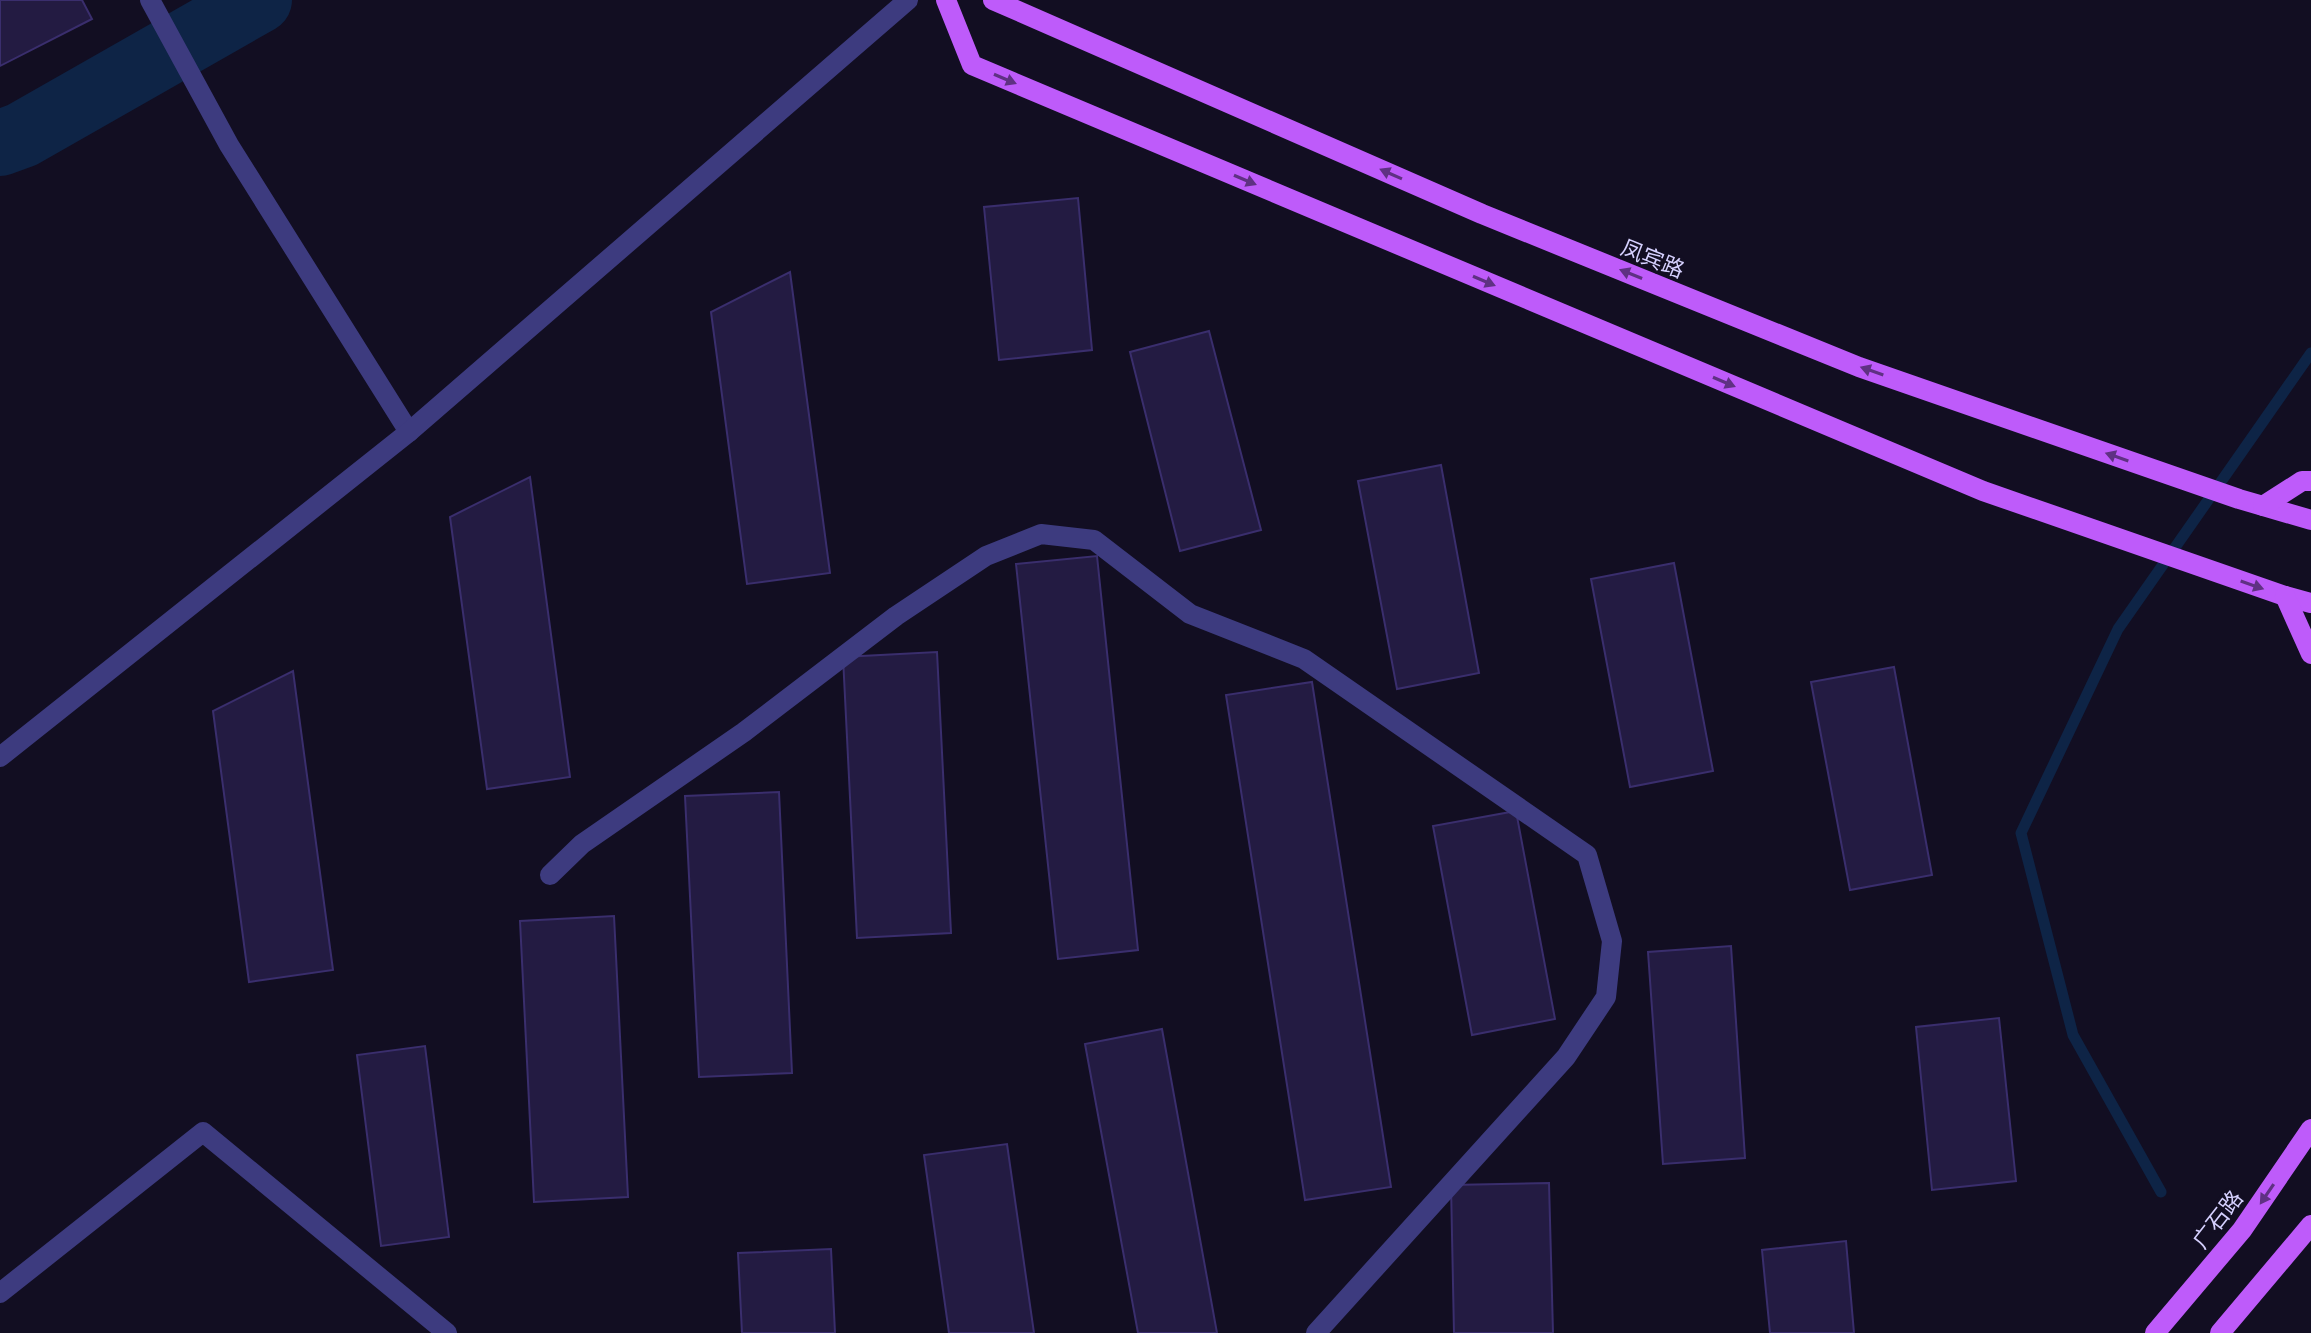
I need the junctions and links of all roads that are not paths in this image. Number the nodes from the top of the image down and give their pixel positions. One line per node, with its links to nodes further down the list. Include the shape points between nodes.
1 (150, 0): 5 (street, via 229,145)
2 (908, 0): 5 (street)
3 (946, 0): 9 (main road, one-way to 9, via 972,65 1983,491)
4 (993, 0): 7 (main road, 凤宾路, one-way to 4, via 1859,367 1482,214)
5 (409, 432): 12 (street)
6 (2311, 481): 7 (main road, via 2302,481)
7 (2263, 506): 8 (main road, 凤宾路)
8 (2311, 520)
9 (2285, 596): 10 (main road); 11 (main road)
10 (2311, 603)
11 (2311, 654)
12 (0, 757)
13 (550, 875): 18 (street, via 582,844 744,732 896,616 986,556 1041,534 1094,540 1190,614 1304,659 1587,855 1612,941 1606,997 1566,1057)
14 (2311, 1129): 19 (main road, 广石路, one-way to 19, via 2242,1230)
15 (2311, 1225): 20 (main road)
16 (0, 1293): 17 (street, via 203,1132)
17 (447, 1333)
18 (1316, 1333)
19 (2155, 1333)
20 (2220, 1333)

